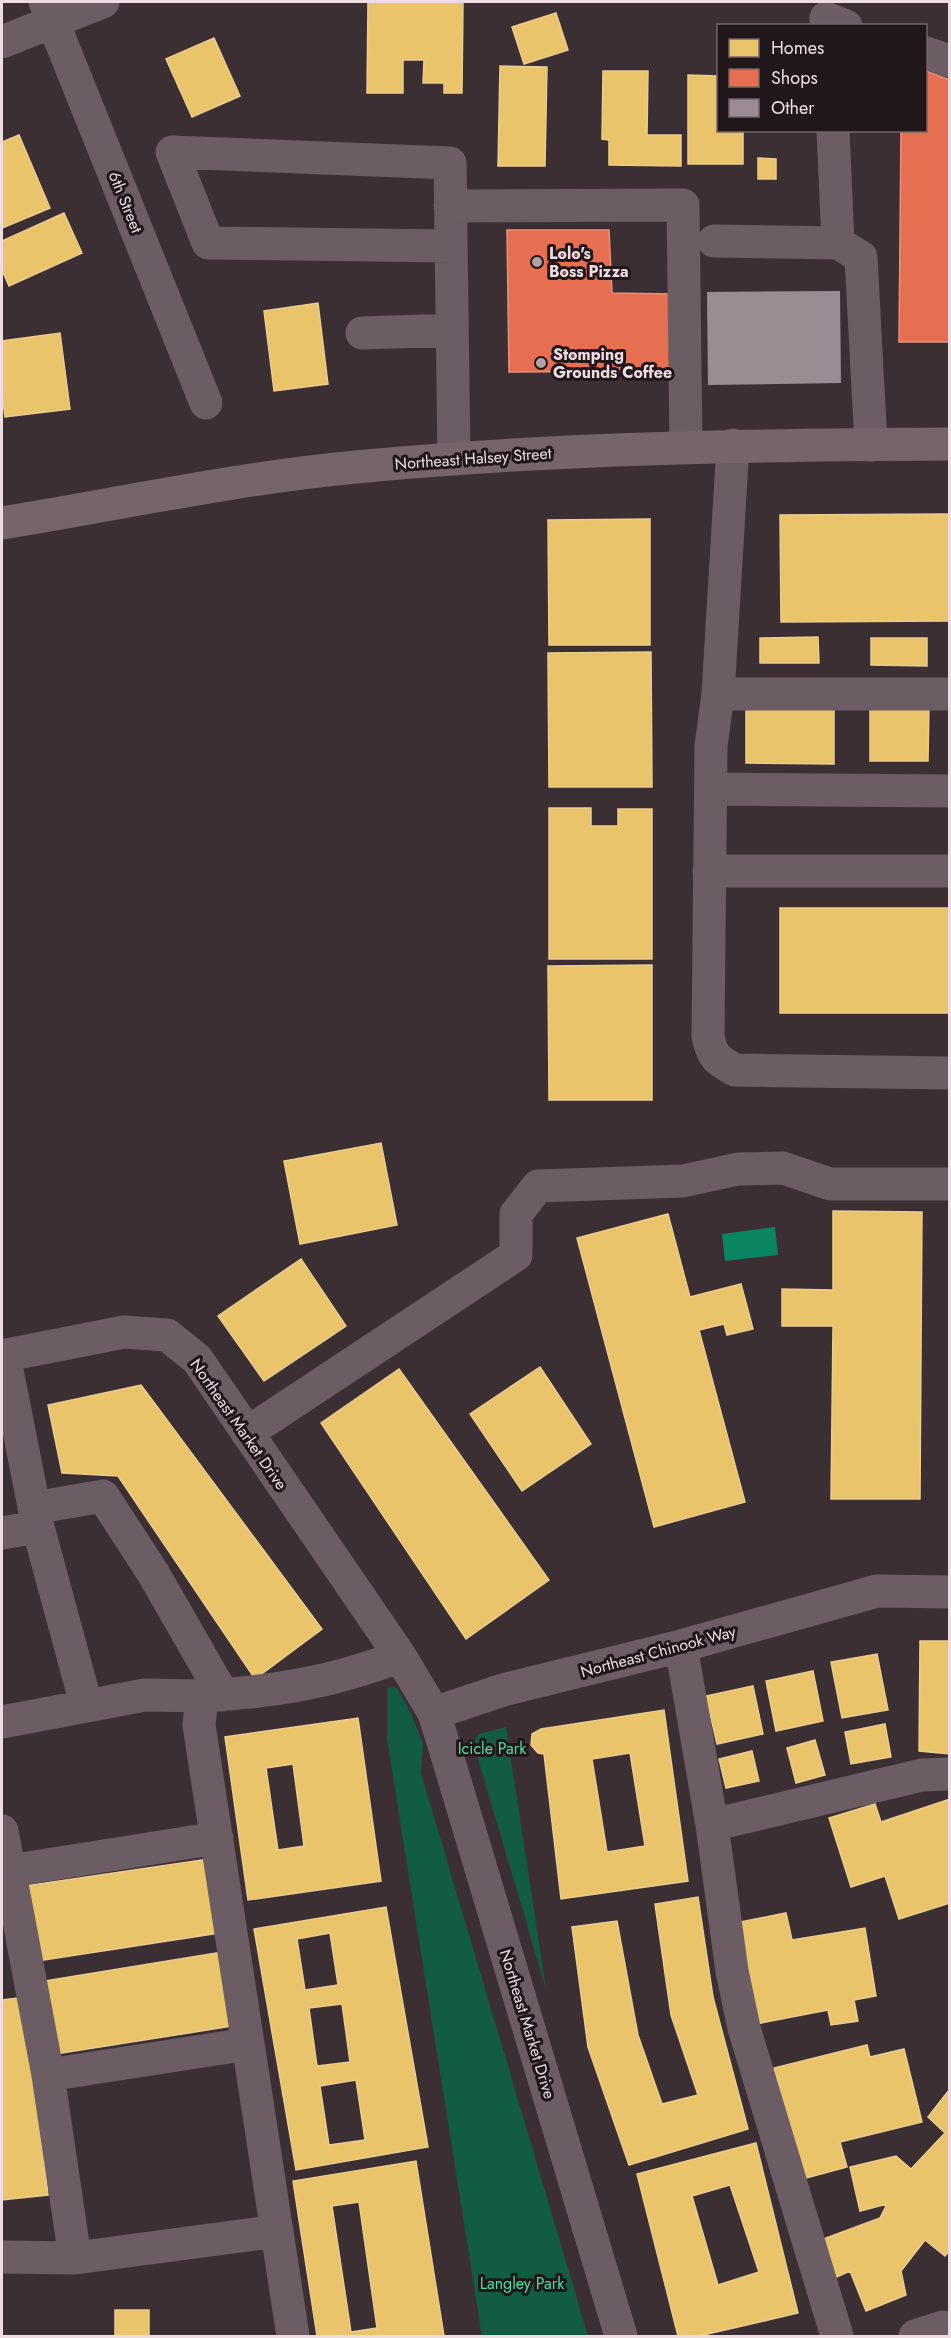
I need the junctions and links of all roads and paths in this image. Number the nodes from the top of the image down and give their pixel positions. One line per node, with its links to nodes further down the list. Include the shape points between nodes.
1 (103, 2): 2 (street)
2 (49, 11): 5 (street); 15 (street, 6th Street)
3 (826, 24): 4 (street, via 826,18)
4 (841, 24)
5 (2, 42)
6 (927, 53): 7 (street)
7 (950, 61)
8 (833, 132): 11 (street)
9 (450, 206): 12 (street); 12 (street, via 450,163 172,152 208,243); 19 (street, via 683,205)
10 (714, 241): 11 (street)
11 (838, 243): 18 (street, via 861,258)
12 (451, 246): 13 (street)
13 (452, 330): 14 (street); 20 (street)
14 (362, 333)
15 (206, 403)
16 (950, 444): 18 (main road, Northeast Halsey Street)
17 (733, 445): 18 (main road, Northeast Halsey Street); 19 (main road, Northeast Halsey Street); 22 (street)
18 (871, 445)
19 (686, 446): 20 (main road, Northeast Halsey Street)
20 (454, 459): 21 (main road, Northeast Halsey Street, via 332,470)
21 (2, 523)
22 (718, 694): 23 (street); 24 (street, via 711,746)
23 (950, 694)
24 (711, 789): 25 (street); 26 (street)
25 (950, 791)
26 (709, 871): 27 (street); 28 (street, via 708,1036 711,1052 719,1061 735,1070)
27 (950, 871)
28 (950, 1073)
29 (950, 1184): 31 (street, via 830,1184 783,1168 738,1169 683,1181 538,1186 516,1214 516,1255)
30 (3, 1355): 31 (street, Northeast Market Drive, via 124,1332 167,1335 196,1359); 32 (street)
31 (247, 1432): 36 (street, Northeast Market Drive)
32 (36, 1517): 33 (street); 37 (street, via 103,1496 153,1573); 38 (street)
33 (2, 1533)
34 (950, 1592): 35 (street, Northeast Chinook Way, via 877,1591)
35 (681, 1646): 39 (street, Northeast Chinook Way, via 503,1690); 42 (street)
36 (400, 1656): 37 (street, via 358,1673 309,1684); 39 (street)
37 (213, 1695): 38 (street, via 145,1695); 44 (street, via 199,1725)
38 (86, 1704): 40 (street)
39 (434, 1713): 52 (street, Northeast Market Drive)
40 (2, 1722)
41 (950, 1774): 42 (street, via 922,1775)
42 (712, 1825): 53 (street, via 744,2028)
43 (2, 1831): 45 (street)
44 (217, 1838): 45 (street); 46 (street)
45 (9, 1871): 47 (street)
46 (249, 2044): 47 (street); 48 (street)
47 (48, 2075): 50 (street)
48 (277, 2231): 50 (street); 51 (street)
49 (2, 2257): 50 (street)
50 (75, 2258)
51 (293, 2337)
52 (621, 2337)
53 (837, 2337)

